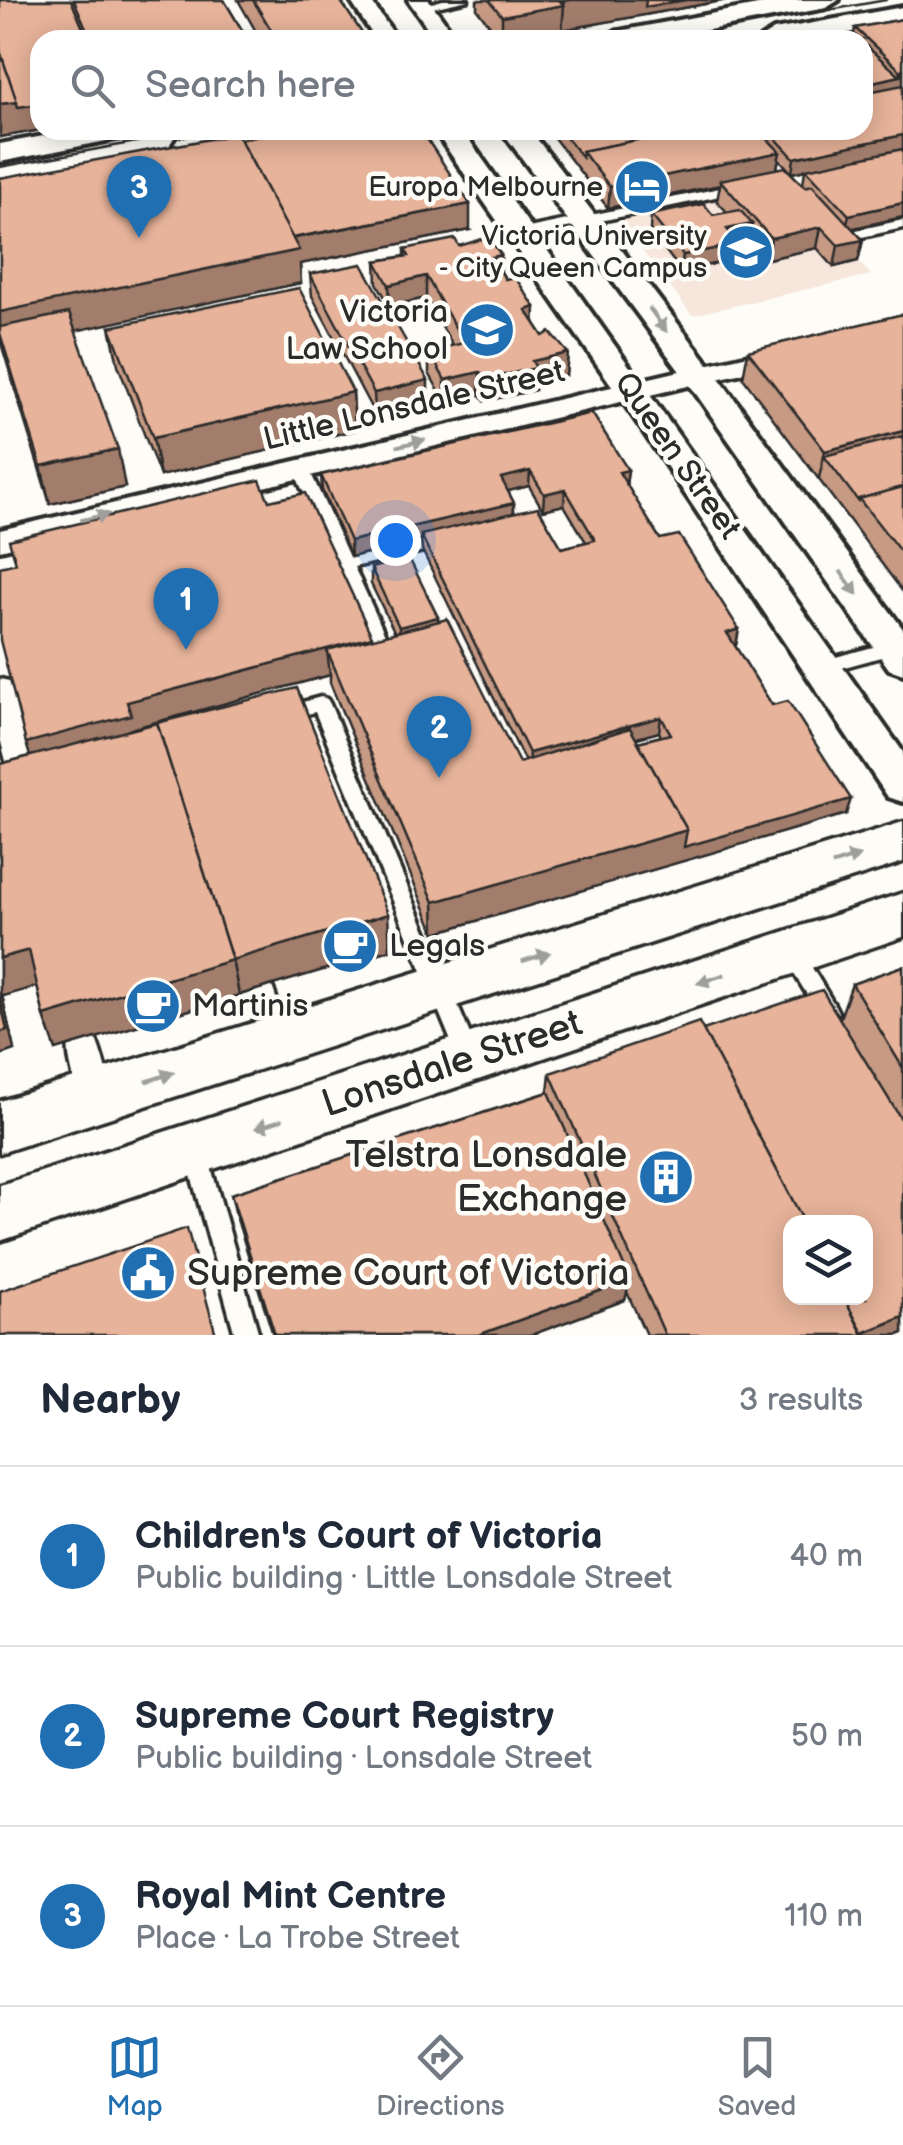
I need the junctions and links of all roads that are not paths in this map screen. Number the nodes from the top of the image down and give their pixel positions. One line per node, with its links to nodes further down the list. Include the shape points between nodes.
1 (360, 0): 6 (street)
2 (462, 0): 4 (lane)
3 (809, 2): 8 (street)
4 (420, 3): 7 (street)
5 (903, 15): 9 (street)
6 (380, 30)
7 (440, 30)
8 (665, 30)
9 (817, 30)
10 (213, 140): 14 (street)
11 (455, 140): 21 (street, Queen Street)
12 (523, 140): 19 (street, Queen Street)
13 (126, 143): 15 (street); 16 (street)
14 (169, 148)
15 (0, 153)
16 (0, 180)
17 (752, 186): 19 (lane)
18 (822, 213): 20 (lane, via 844,237)
19 (585, 219): 21 (lane); 23 (street, Queen Street, one-way to 23)
20 (903, 224)
21 (519, 234): 24 (street, Queen Street)
22 (812, 348): 23 (street, Little Lonsdale Street)
23 (700, 374): 24 (street, Little Lonsdale Street); 30 (street, Queen Street, one-way to 30)
24 (632, 390): 25 (street, Little Lonsdale Street, one-way to 24); 31 (street, Queen Street)
25 (301, 469): 26 (street, Little Lonsdale Street, one-way to 25); 28 (lane)
26 (0, 540)
27 (428, 544): 28 (lane)
28 (344, 564): 29 (lane)
29 (383, 650)
30 (900, 650): 31 (lane)
31 (823, 668): 34 (street, Queen Street)
32 (0, 688): 35 (street)
33 (266, 719): 39 (lane, via 322,704)
34 (903, 785)
35 (32, 786)
36 (903, 842): 39 (main road, one-way to 36)
37 (903, 916): 38 (main road, Lonsdale Street)
38 (792, 952): 42 (lane); 44 (main road, Lonsdale Street, one-way to 44)
39 (440, 988): 41 (main road); 44 (lane)
40 (264, 989): 41 (lane)
41 (280, 1039): 45 (main road, one-way to 41)
42 (844, 1039)
43 (82, 1042): 45 (street)
44 (470, 1058): 47 (main road, Lonsdale Street, one-way to 47)
45 (95, 1097): 46 (main road)
46 (0, 1127)
47 (195, 1148): 48 (main road, Lonsdale Street); 49 (lane)
48 (0, 1212)
49 (247, 1335)

